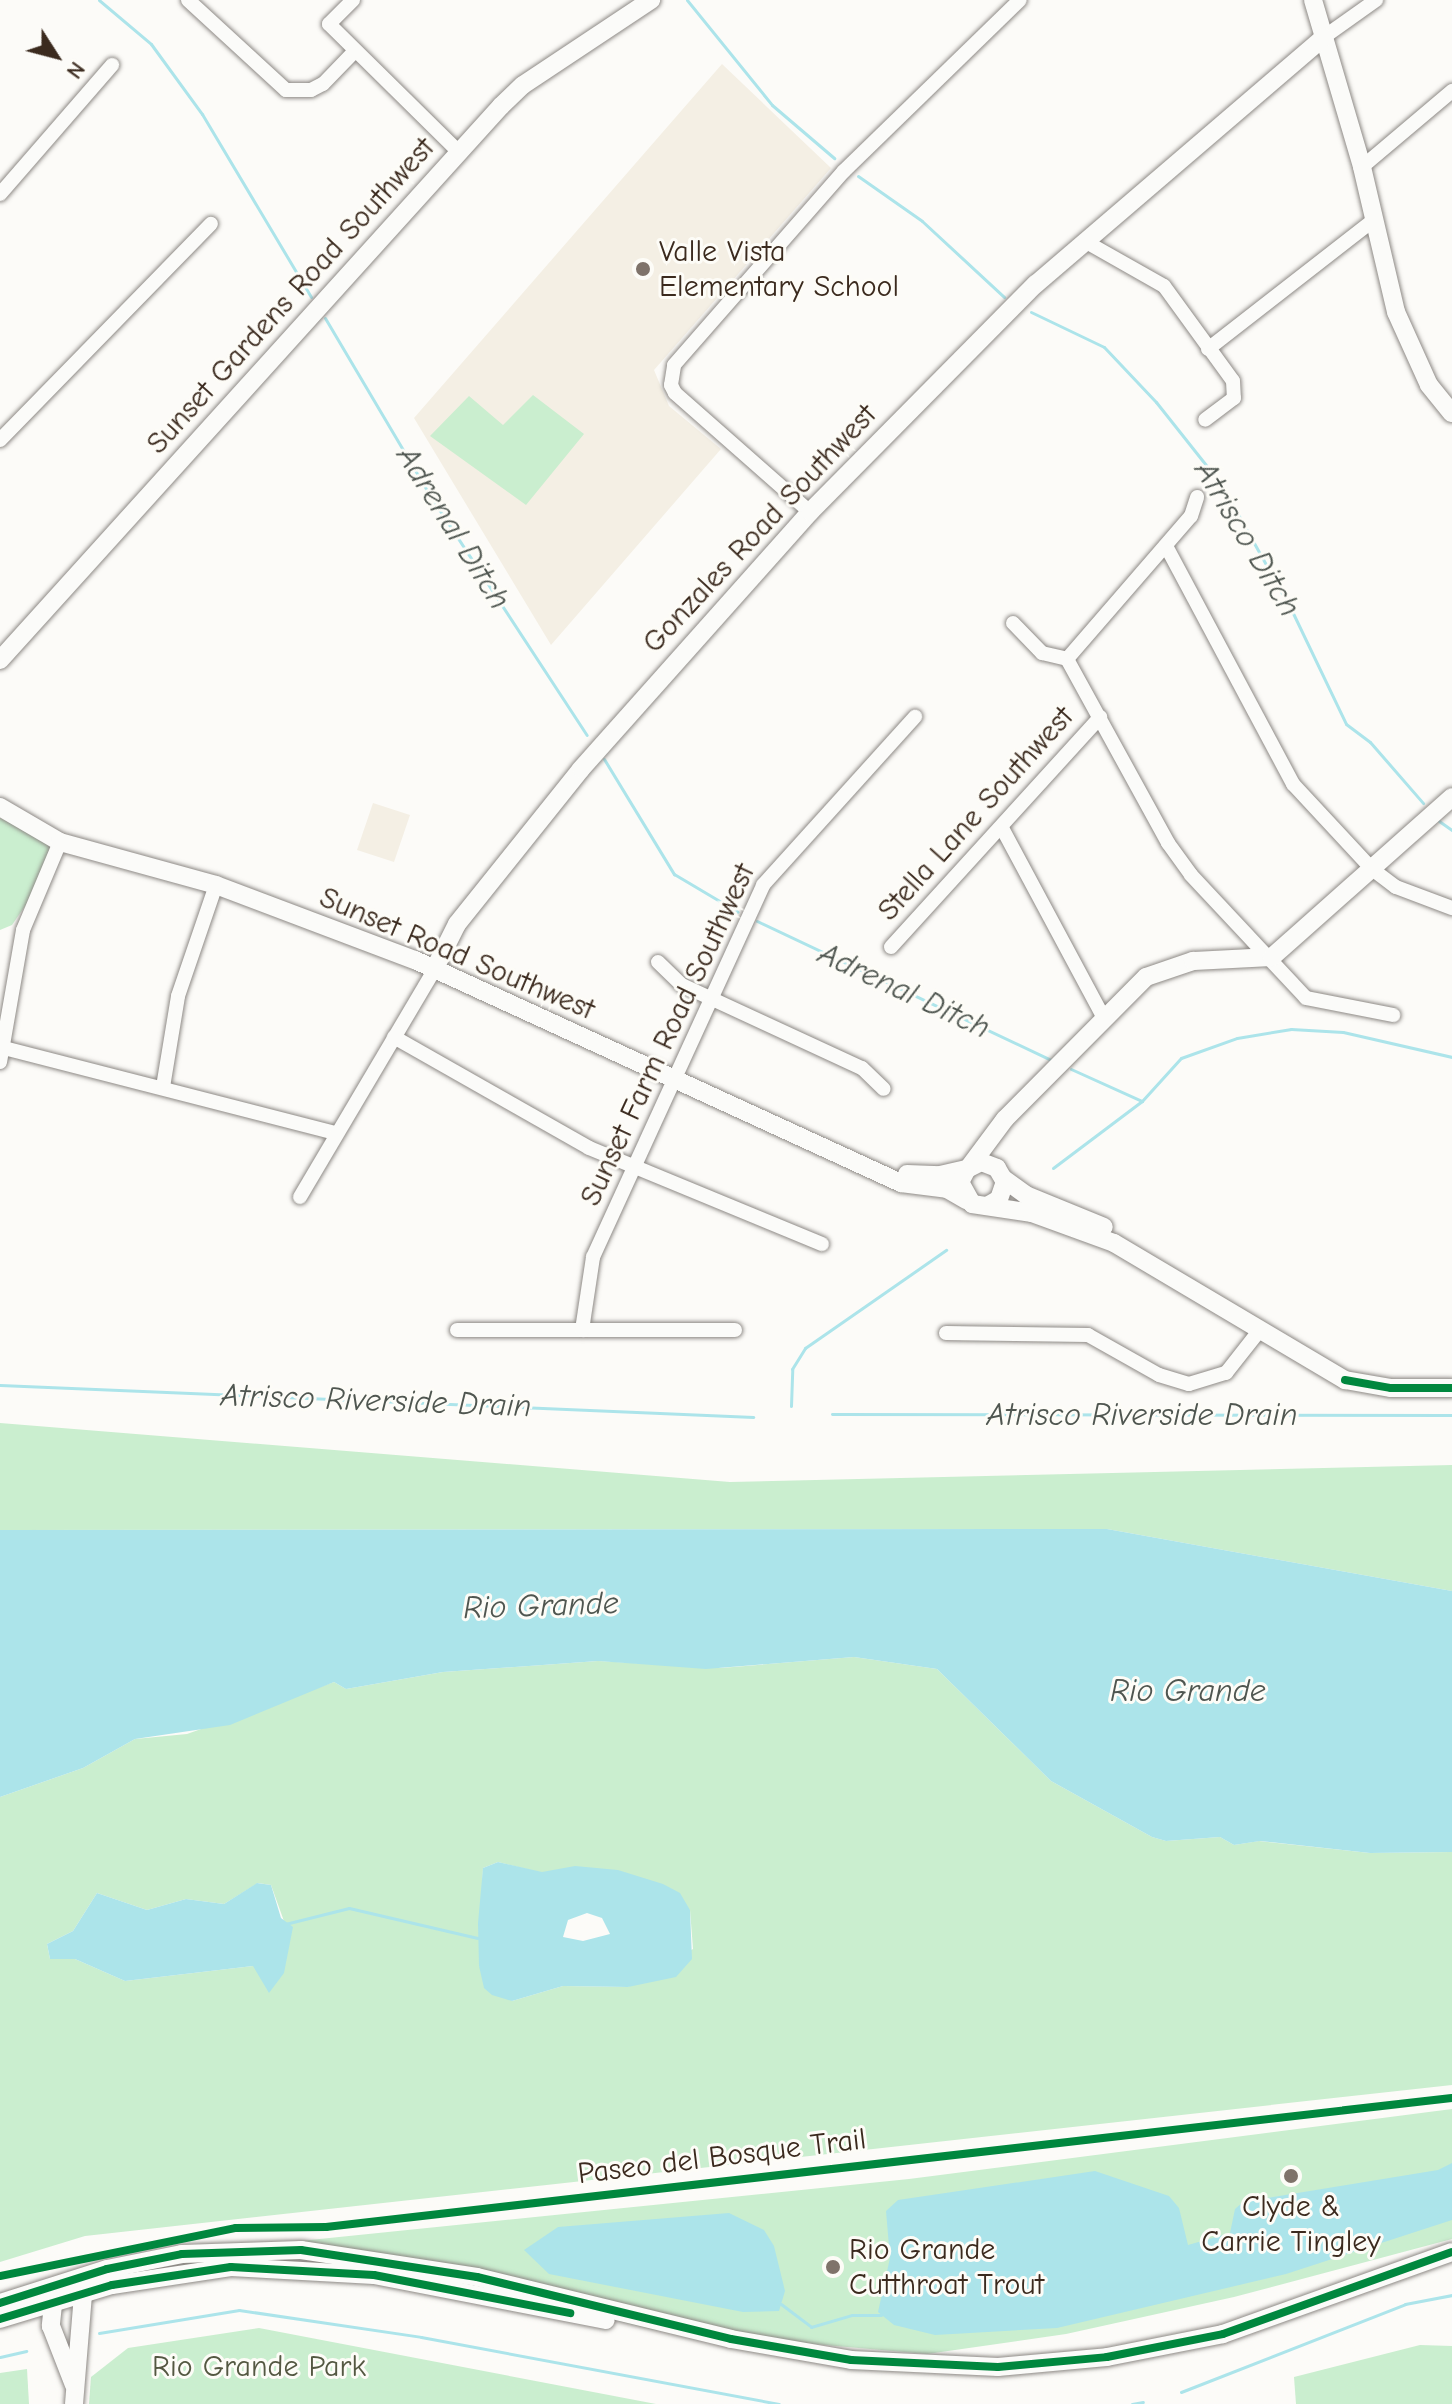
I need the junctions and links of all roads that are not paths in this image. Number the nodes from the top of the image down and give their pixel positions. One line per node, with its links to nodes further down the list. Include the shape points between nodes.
1 (188, 0): 8 (street, via 286,90 311,90 323,84)
2 (353, 0): 8 (street, via 329,24)
3 (650, 0): 11 (street, Sunset Gardens Road Southwest, via 523,85)
4 (1020, 0): 22 (street, via 844,171 674,365 670,375 680,399)
5 (1313, 0): 7 (street)
6 (1376, 0): 7 (street, Gonzales Road Southwest)
7 (1324, 37): 12 (street); 16 (street, Gonzales Road Southwest)
8 (355, 51): 11 (street)
9 (112, 65): 13 (street)
10 (1452, 91): 12 (street)
11 (459, 152): 26 (street, Sunset Gardens Road Southwest)
12 (1362, 167): 14 (street)
13 (0, 194)
14 (1375, 219): 17 (street); 18 (street, via 1408,347)
15 (211, 224): 20 (street)
16 (1088, 243): 17 (street, via 1164,286 1186,310); 22 (street, Gonzales Road Southwest, via 994,323)
17 (1208, 349): 19 (street, via 1233,381 1234,398)
18 (1452, 413)
19 (1205, 420)
20 (0, 440)
21 (1197, 497): 23 (street, via 1191,516)
22 (810, 512): 39 (street, Gonzales Road Southwest, via 581,769 457,924)
23 (1166, 546): 25 (street); 33 (street, via 1293,784)
24 (1013, 623): 25 (street, via 1042,653)
25 (1067, 659): 28 (street)
26 (0, 660)
27 (915, 717): 40 (street, Sunset Farm Road Southwest, via 774,868)
28 (1100, 717): 31 (street, Stella Lane Southwest); 37 (street, via 1191,875)
29 (1451, 797): 33 (street)
30 (0, 807): 32 (street, Sunset Road Southwest)
31 (1002, 828): 36 (street, Stella Lane Southwest); 42 (street)
32 (60, 842): 34 (street, Sunset Road Southwest); 44 (street, via 23,930)
33 (1372, 869): 35 (street, via 1396,887); 37 (street)
34 (216, 885): 39 (street, Sunset Road Southwest); 46 (street, via 178,996)
35 (1452, 908)
36 (891, 947)
37 (1272, 957): 41 (street, via 1306,998); 42 (street, via 1193,961 1159,969)
38 (658, 962): 40 (street, via 675,981)
39 (434, 970): 43 (street, Gonzales Road Southwest); 45 (street, Sunset Road Southwest)
40 (710, 999): 45 (street, Sunset Farm Road Southwest); 48 (street, via 862,1068)
41 (1393, 1015)
42 (1103, 1016): 47 (street)
43 (394, 1037): 49 (street, Gonzales Road Southwest); 50 (street, via 589,1148)
44 (2, 1055): 46 (street)
45 (674, 1079): 50 (street, Sunset Farm Road Southwest); 52 (street, Sunset Road Southwest)
46 (163, 1087): 49 (street)
47 (1038, 1087): 51 (street); 53 (street, via 1002,1138)
48 (884, 1089)
49 (336, 1133): 54 (street, Gonzales Road Southwest)
50 (634, 1167): 57 (street); 60 (street, Sunset Farm Road Southwest, via 593,1257)
51 (969, 1167): 52 (street, Sunset Road Southwest, via 940,1175); 53 (street, via 984,1162); 55 (street, via 960,1182)
52 (884, 1173): 55 (street, Sunset Road Southwest, via 901,1183 947,1189)
53 (1003, 1176): 56 (street, via 1002,1196); 58 (street, via 1016,1190 1124,1238)
54 (300, 1197)
55 (966, 1200): 56 (street)
56 (987, 1206): 58 (street, via 1032,1213 1096,1235)
57 (822, 1244)
58 (1186, 1282): 62 (street)
59 (457, 1330): 60 (street)
60 (582, 1330): 61 (street)
61 (735, 1330)
62 (1259, 1331): 63 (street, via 1226,1373 1189,1384 1169,1380 1088,1335); 64 (street, via 1345,1380 1391,1388)
63 (946, 1333)
64 (1452, 1388)
65 (1452, 2252): 67 (street)
66 (1452, 2261): 67 (street)
67 (1426, 2264): 73 (street, via 1223,2334 1047,2365 894,2364)
68 (56, 2284): 70 (street); 71 (street); 73 (street, via 182,2254 301,2250 477,2277)
69 (83, 2295): 71 (street); 73 (street, via 183,2271 301,2267 374,2275 704,2339); 74 (street)
70 (0, 2303)
71 (52, 2305): 72 (street); 74 (street, via 51,2326)
72 (0, 2319)
73 (731, 2339)
74 (74, 2385): 75 (street)
75 (74, 2404)

